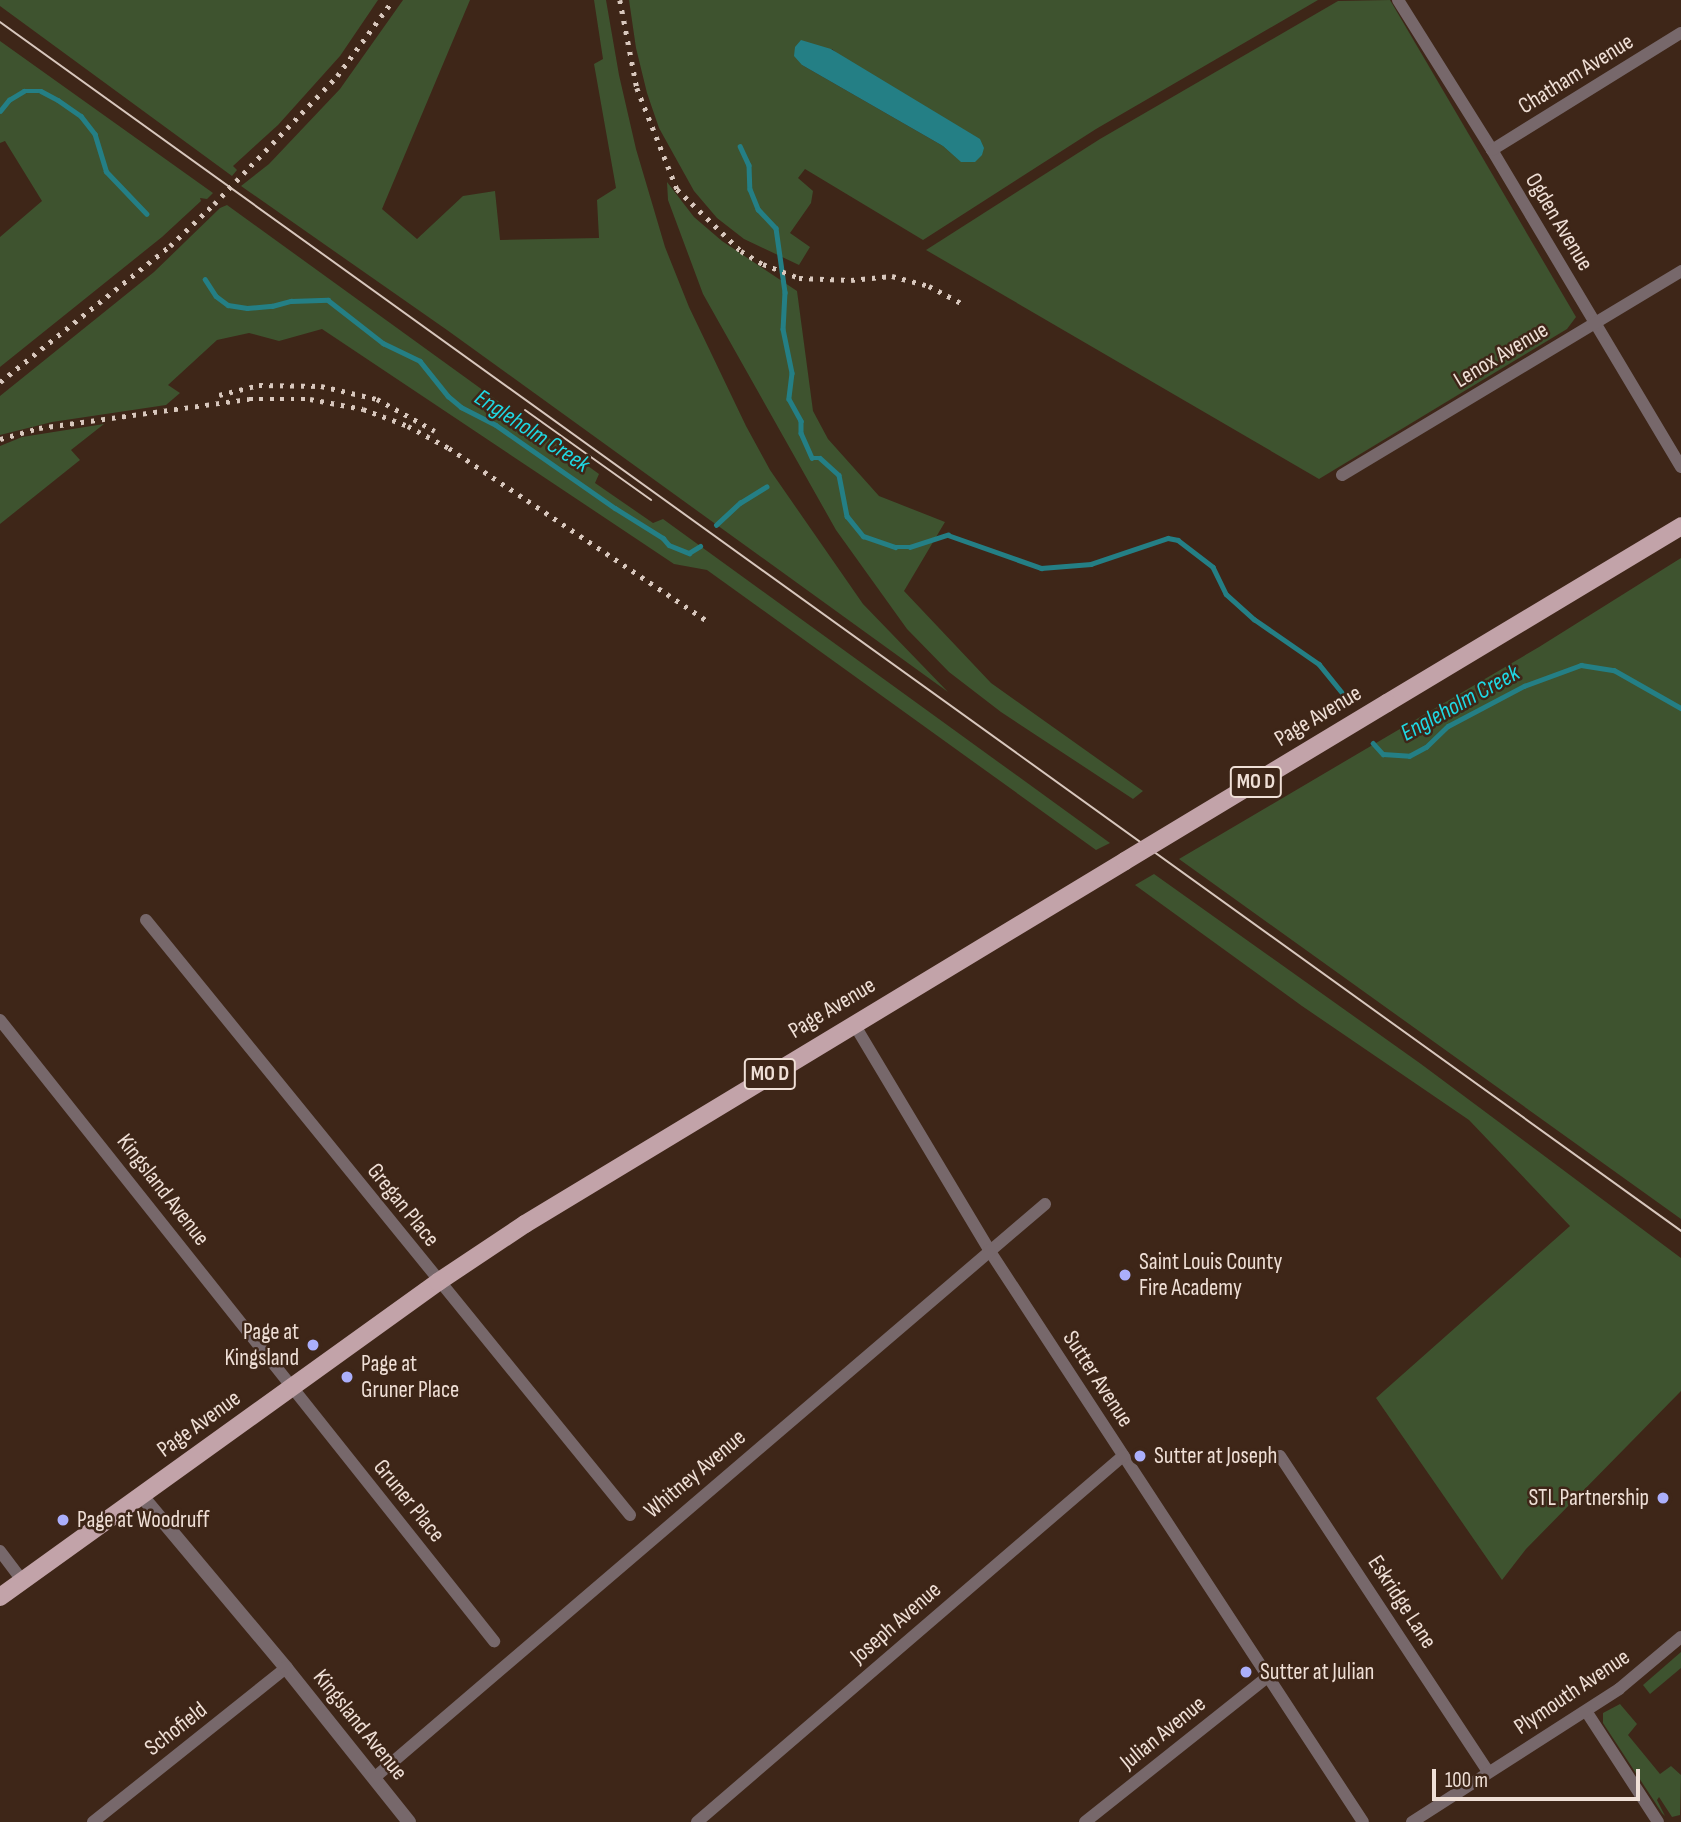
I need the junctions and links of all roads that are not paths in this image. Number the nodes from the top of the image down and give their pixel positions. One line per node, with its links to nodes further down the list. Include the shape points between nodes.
1 (1398, 0): 3 (street, Ogden Avenue)
2 (1681, 33): 3 (street, Chatham Avenue)
3 (1492, 150): 5 (street, Ogden Avenue)
4 (1681, 271): 5 (street, Lenox Avenue)
5 (1595, 323): 6 (street, Ogden Avenue); 7 (street, Lenox Avenue)
6 (1681, 467)
7 (1342, 475)
8 (1681, 526): 11 (main road, Page Avenue / MO D, bridge)
9 (146, 920): 14 (street, Gregan Place)
10 (0, 1020): 15 (street, Kingsland Avenue)
11 (854, 1024): 13 (street, Sutter Avenue); 14 (main road, Page Avenue / MO D, via 567,1197)
12 (1045, 1203): 13 (street, Whitney Avenue)
13 (989, 1250): 16 (street, Sutter Avenue); 29 (street, Whitney Avenue)
14 (438, 1282): 15 (main road, Page Avenue / MO D); 19 (street, Gregan Place)
15 (291, 1388): 18 (main road, Page Avenue / MO D); 24 (street, Gruner Place)
16 (1123, 1456): 26 (street, Sutter Avenue); 32 (street, Joseph Avenue)
17 (1280, 1456): 28 (street, Eskridge Lane)
18 (141, 1495): 21 (main road, Page Avenue / MO D); 25 (street, Kingsland Avenue)
19 (630, 1515)
20 (0, 1551): 21 (street)
21 (23, 1581): 22 (main road, Page Avenue / MO D)
22 (0, 1597)
23 (1681, 1637): 27 (street, Plymouth Avenue)
24 (494, 1641)
25 (286, 1668): 29 (street, Kingsland Avenue); 30 (street, Schofield)
26 (1267, 1677): 33 (street, Julian Avenue); 34 (street, Sutter Avenue)
27 (1586, 1711): 28 (street, Plymouth Avenue); 36 (street)
28 (1488, 1772): 35 (street, Plymouth Avenue)
29 (374, 1778): 31 (street, Kingsland Avenue)
30 (93, 1822)
31 (409, 1822)
32 (696, 1822)
33 (1085, 1822)
34 (1363, 1822)
35 (1412, 1822)
36 (1658, 1822)

